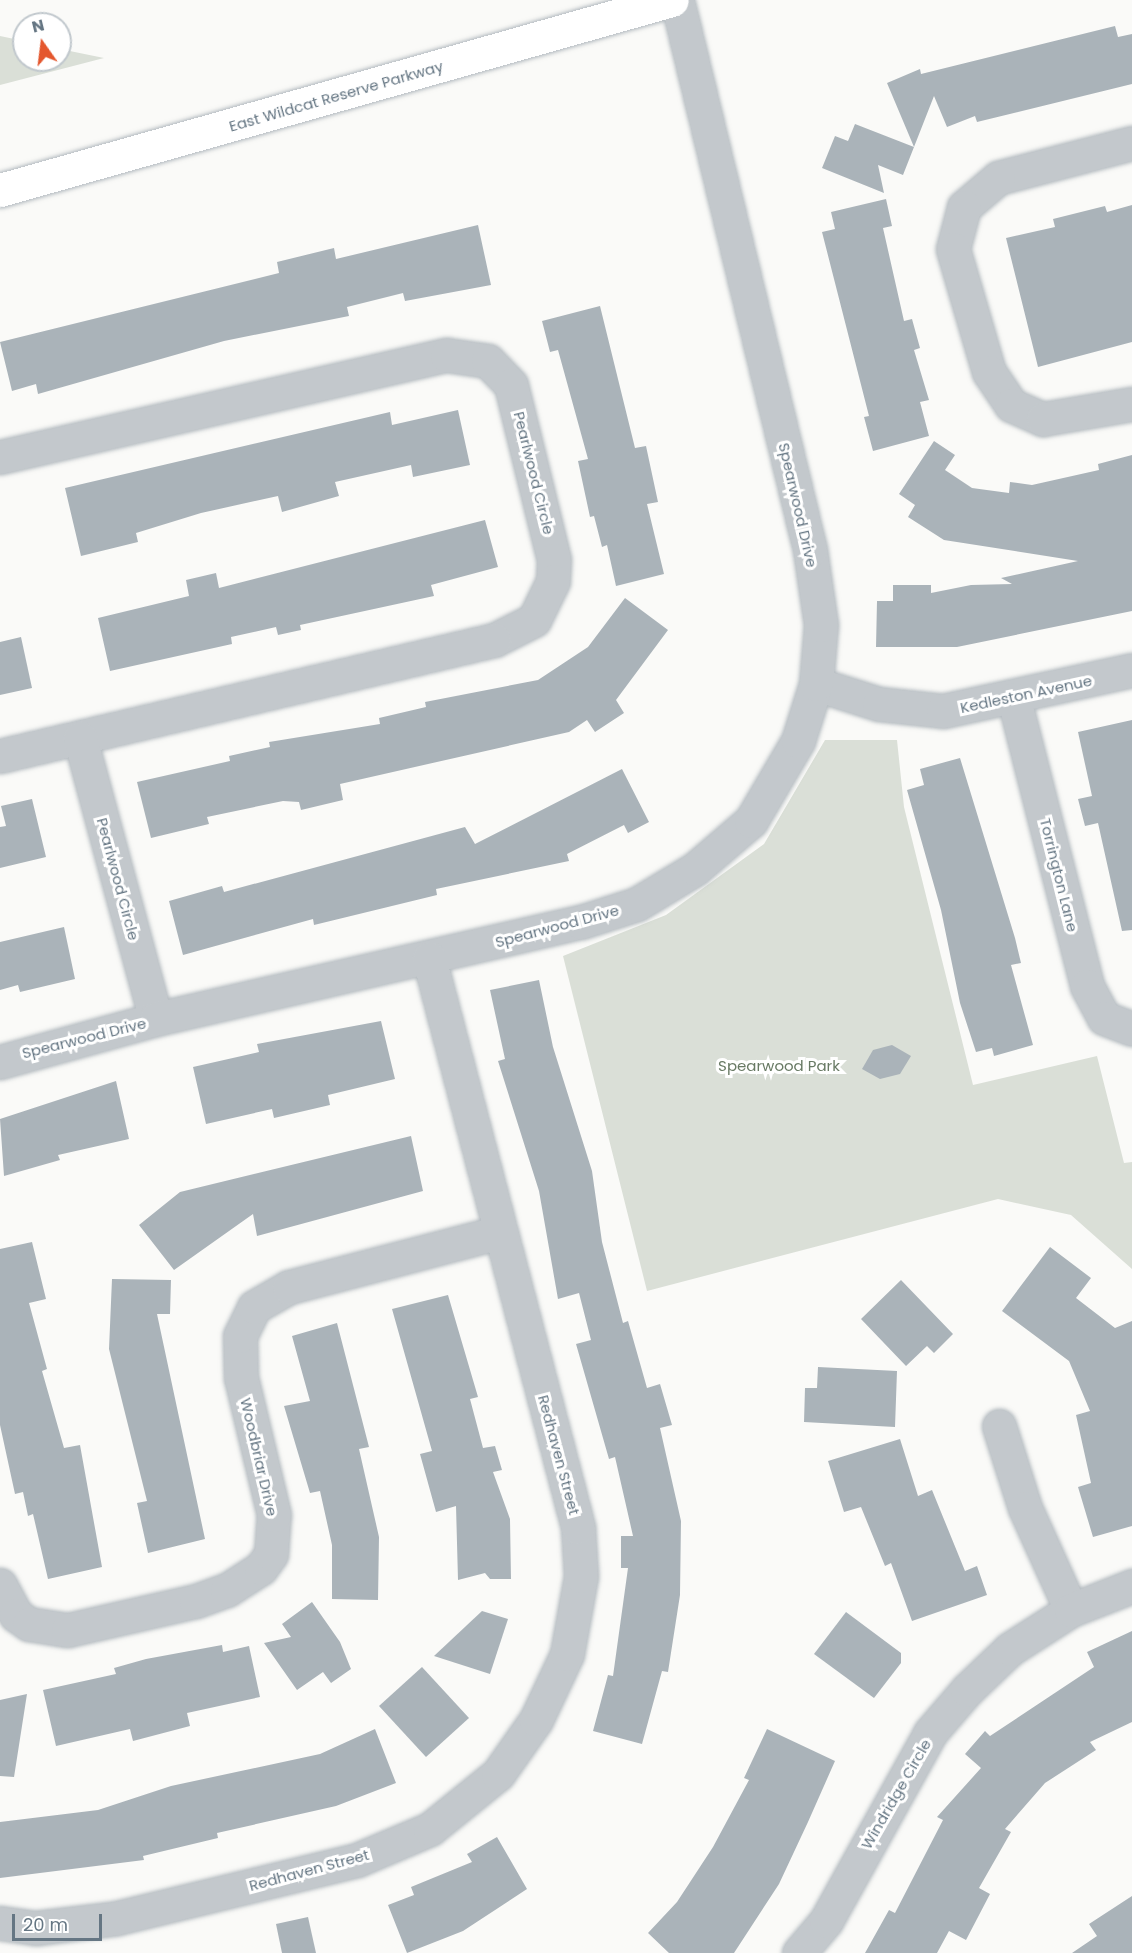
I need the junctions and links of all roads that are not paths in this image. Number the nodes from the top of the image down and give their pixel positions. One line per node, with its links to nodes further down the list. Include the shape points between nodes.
1 (672, 0): 4 (main road, East Wildcat Reserve Parkway)
2 (677, 0): 8 (street, Spearwood Drive, via 810,550 821,625)
3 (1132, 143): 5 (street, via 998,178 964,207 953,249 989,372 1011,405 1042,419)
4 (0, 189)
5 (1132, 404)
6 (0, 457): 10 (street, Pearlwood Circle, via 447,355 488,361 511,385 554,560 553,581 534,620 494,640)
7 (1132, 670): 9 (street, Kedleston Avenue)
8 (816, 684): 9 (street, Kedleston Avenue, via 879,704 943,711); 12 (street, Spearwood Drive, via 798,741 751,821 695,869 637,904)
9 (1014, 699): 14 (street, Torrington Lane, via 1087,986 1104,1018)
10 (80, 738): 11 (street, Pearlwood Circle); 13 (street, Pearlwood Circle)
11 (0, 756)
12 (429, 958): 13 (street, Spearwood Drive); 16 (street, Redhaven Street)
13 (156, 1019): 15 (street, Spearwood Drive)
14 (1132, 1029)
15 (0, 1062)
16 (497, 1233): 18 (street, Woodbriar Drive, via 289,1287 254,1307 240,1336 241,1378 274,1515 271,1554 261,1568 227,1590 196,1601 68,1630 29,1624 16,1615); 21 (street, Redhaven Street, via 572,1496 580,1576 567,1654 536,1720 498,1774 430,1829 357,1860 117,1918 36,1928)
17 (999, 1426): 20 (street, via 1025,1508)
18 (0, 1585)
19 (1132, 1586): 20 (street, Windridge Circle)
20 (1071, 1610): 22 (street, Windridge Circle, via 1010,1649 930,1733 826,1921)
21 (0, 1923)
22 (799, 1953)

